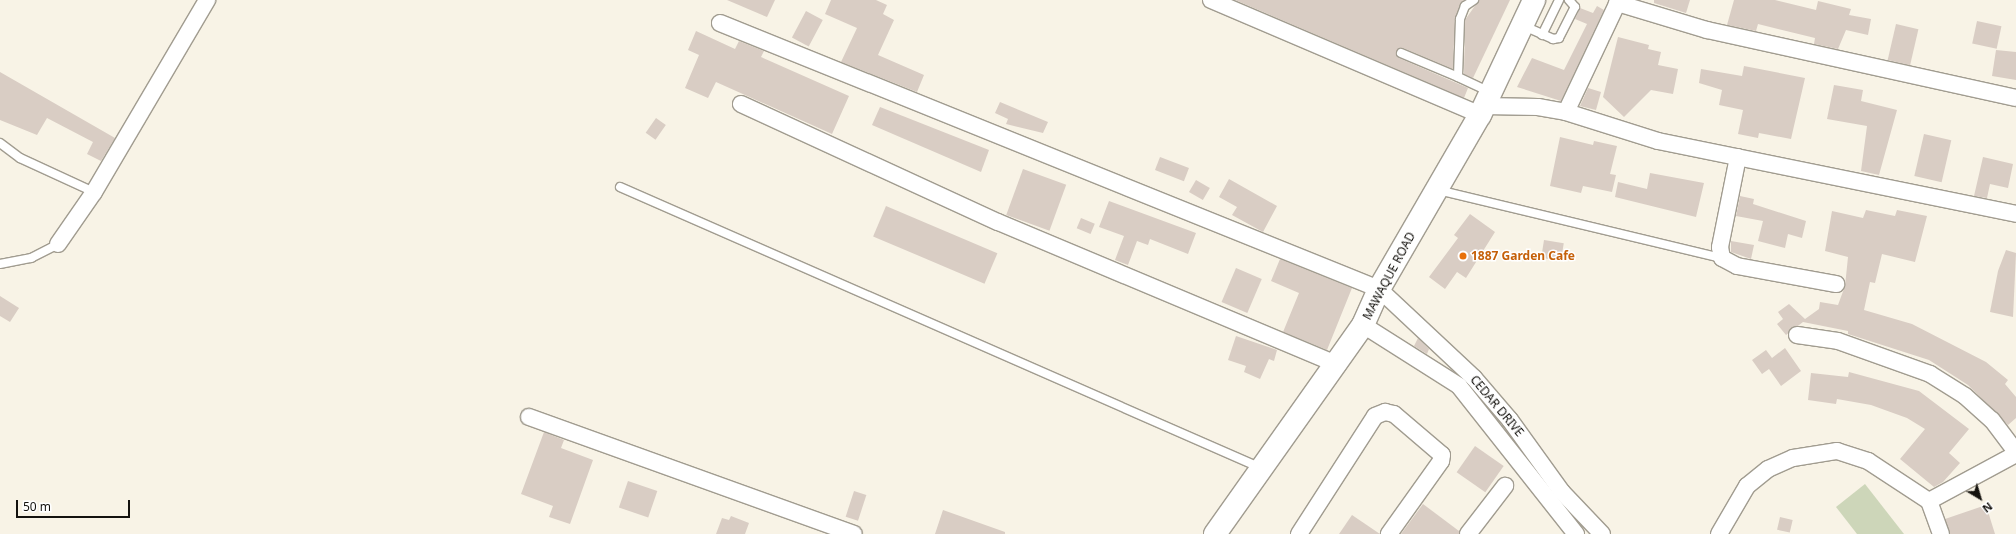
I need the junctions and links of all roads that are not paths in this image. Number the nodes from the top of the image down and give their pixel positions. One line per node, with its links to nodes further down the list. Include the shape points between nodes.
1 (207, 0): 21 (street)
2 (1212, 0): 15 (street)
3 (1474, 0): 12 (lane, via 1466,6 1460,19)
4 (1534, 0): 9 (main road, MAWAQUE ROAD)
5 (1559, 0): 10 (lane)
6 (1569, 0): 10 (lane, via 1575,7 1559,38)
7 (1618, 2): 13 (street, via 1706,30); 16 (street)
8 (720, 23): 27 (street)
9 (1521, 24): 10 (lane); 15 (main road, MAWAQUE ROAD)
10 (1542, 35)
11 (1401, 53): 12 (lane)
12 (1458, 77): 15 (lane)
13 (2016, 98)
14 (741, 104): 30 (street, via 998,222)
15 (1485, 104): 16 (street, via 1538,106); 20 (main road, MAWAQUE ROAD)
16 (1566, 112): 18 (street, via 1635,136)
17 (0, 143): 21 (lane, via 20,158)
18 (1738, 157): 22 (street); 24 (street, via 1720,247)
19 (620, 187): 33 (lane)
20 (1437, 190): 24 (lane); 27 (main road, MAWAQUE ROAD)
21 (94, 192): 23 (street)
22 (2016, 214)
23 (58, 244): 25 (lane, via 30,258)
24 (1722, 258): 26 (street, via 1737,266)
25 (0, 264)
26 (1836, 284)
27 (1379, 289): 28 (main road, MAWAQUE ROAD); 42 (street, CEDAR DRIVE, via 1469,372 1510,420 1562,492)
28 (1363, 326): 30 (main road, MAWAQUE ROAD); 41 (street, CEDAR DRIVE, via 1459,386)
29 (1797, 335): 32 (street, via 1838,342 1930,374 1965,396 1992,420)
30 (1338, 365): 33 (main road, MAWAQUE ROAD)
31 (529, 417): 36 (street)
32 (2016, 453): 35 (street)
33 (1262, 469): 37 (main road, MAWAQUE ROAD)
34 (1505, 486): 40 (street)
35 (1929, 501): 43 (street, via 1868,461 1837,451 1816,452 1768,469 1747,486); 44 (street)
36 (854, 534)
37 (1215, 534)
38 (1299, 534): 39 (street, via 1375,416 1384,412 1394,414 1442,455)
39 (1389, 534)
40 (1468, 534)
41 (1576, 534)
42 (1602, 534)
43 (1719, 534)
44 (1941, 534)

